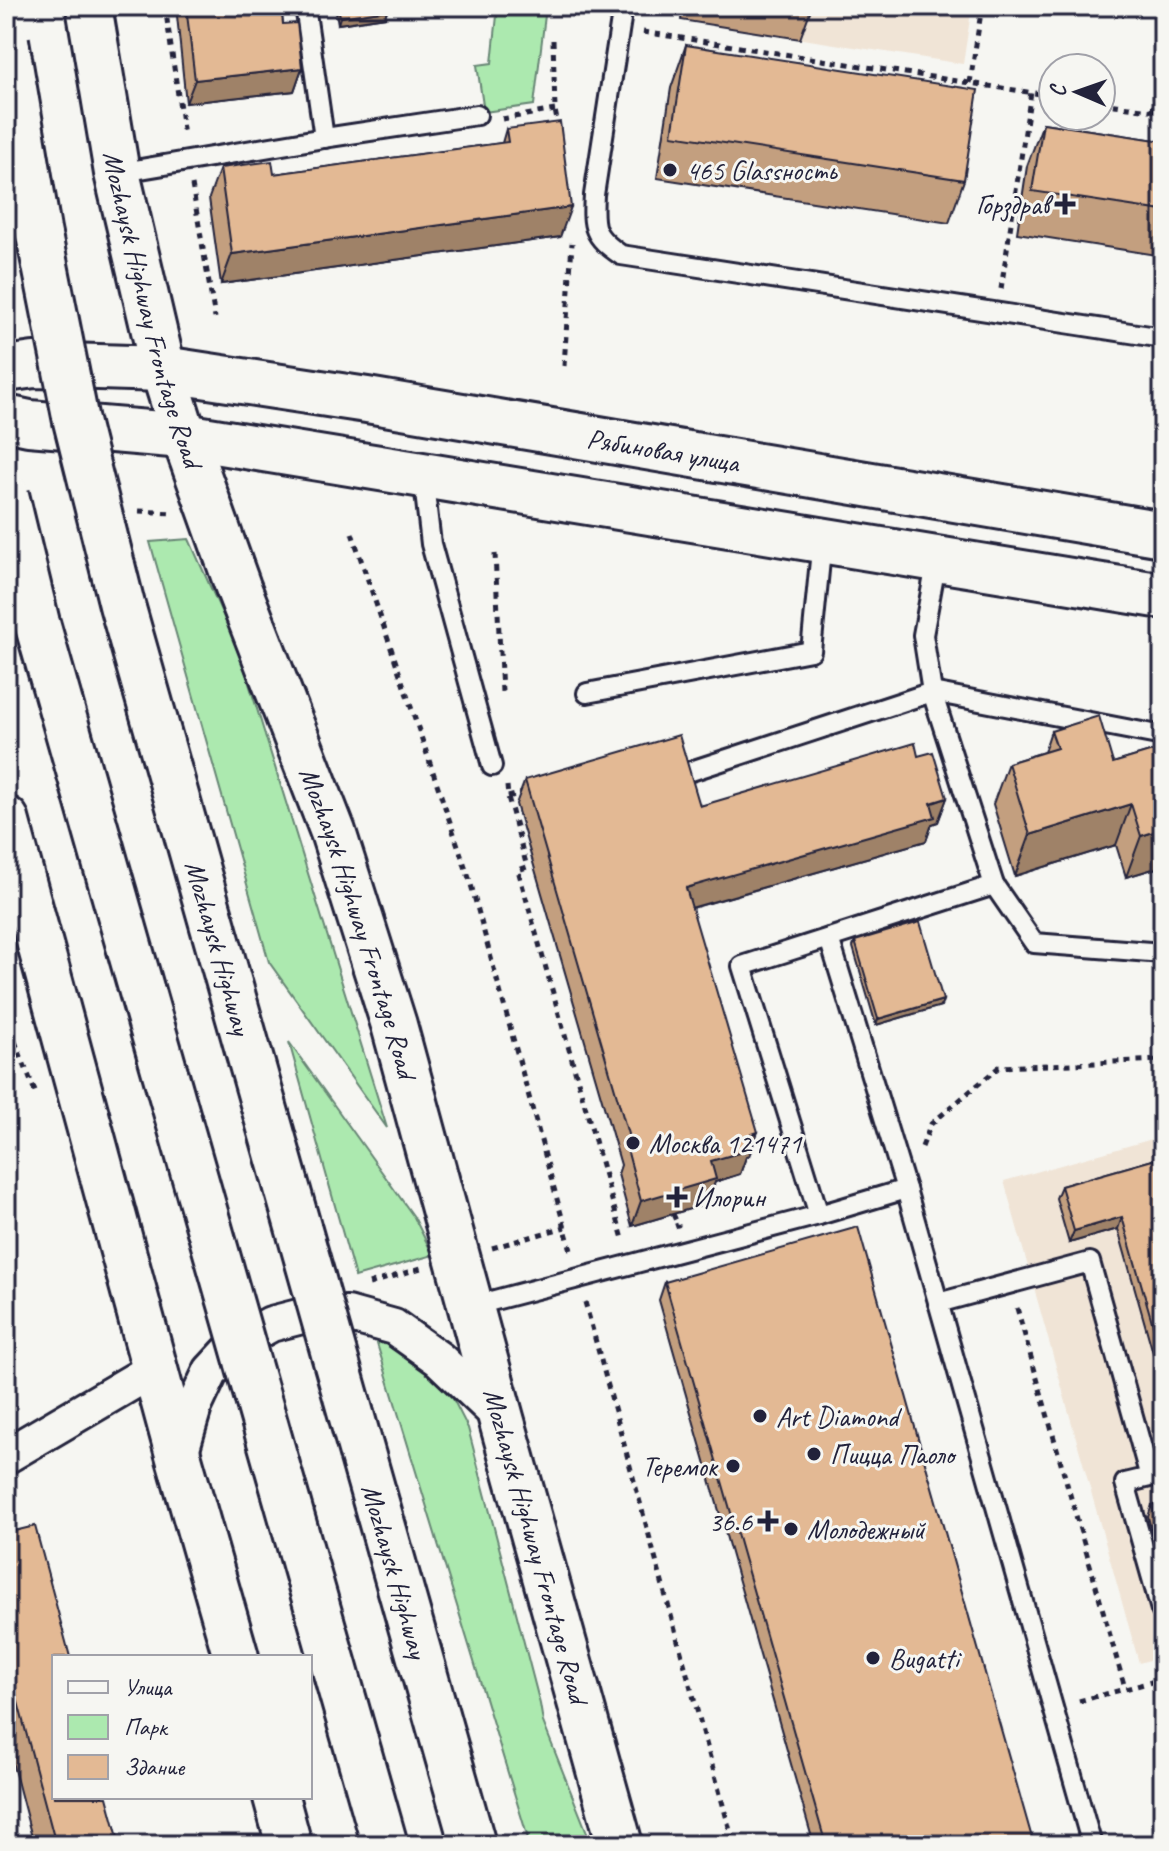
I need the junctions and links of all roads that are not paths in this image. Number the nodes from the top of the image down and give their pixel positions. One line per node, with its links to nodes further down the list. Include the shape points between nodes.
1 (89, 6): 7 (main road, Mozhaysk Highway Frontage Road)
2 (305, 6): 6 (lane)
3 (623, 6): 8 (lane, via 592,221 603,243 621,255)
4 (6, 41): 41 (main road, Mozhaysk Highway, bridge, via 73,407 122,605)
5 (477, 115): 6 (lane)
6 (324, 138): 7 (lane)
7 (117, 173): 10 (main road, Mozhaysk Highway Frontage Road)
8 (1163, 338)
9 (6, 369): 10 (main road, Рябиновая улица)
10 (163, 369): 12 (main road, Mozhaysk Highway Frontage Road); 15 (main road, Рябиновая улица)
11 (6, 418): 12 (main road)
12 (184, 436): 13 (main road); 31 (main road, Mozhaysk Highway Frontage Road, via 333,832 394,1025)
13 (423, 475): 16 (main road); 22 (lane, via 431,544)
14 (6, 495): 40 (main road, bridge, via 37,623)
15 (1163, 534)
16 (822, 540): 17 (main road); 20 (lane, via 811,651)
17 (937, 559): 18 (main road); 19 (lane, via 923,635)
18 (1163, 596)
19 (932, 692): 21 (lane); 23 (lane); 25 (lane)
20 (587, 693)
21 (1163, 736)
22 (492, 766)
23 (691, 771)
24 (6, 819): 32 (main road)
25 (994, 885): 26 (lane); 27 (lane, via 1034,943)
26 (829, 938): 28 (lane); 29 (lane, via 742,966)
27 (1163, 953)
28 (906, 1189): 29 (lane); 30 (lane)
29 (819, 1215): 31 (lane)
30 (938, 1303): 36 (lane, via 1090,1262 1150,1477 1125,1483); 43 (lane)
31 (472, 1306): 33 (main road, Mozhaysk Highway Frontage Road)
32 (156, 1368): 34 (street); 35 (main road)
33 (501, 1418): 35 (street, via 439,1359 394,1327 347,1314 306,1315 271,1324 238,1342 211,1371); 42 (main road, Mozhaysk Highway Frontage Road)
34 (6, 1456)
35 (179, 1458): 37 (main road)
36 (1163, 1610)
37 (235, 1655)
38 (277, 1799): 39 (main road)
39 (289, 1845)
40 (385, 1845)
41 (473, 1845)
42 (620, 1845)
43 (1092, 1845)

